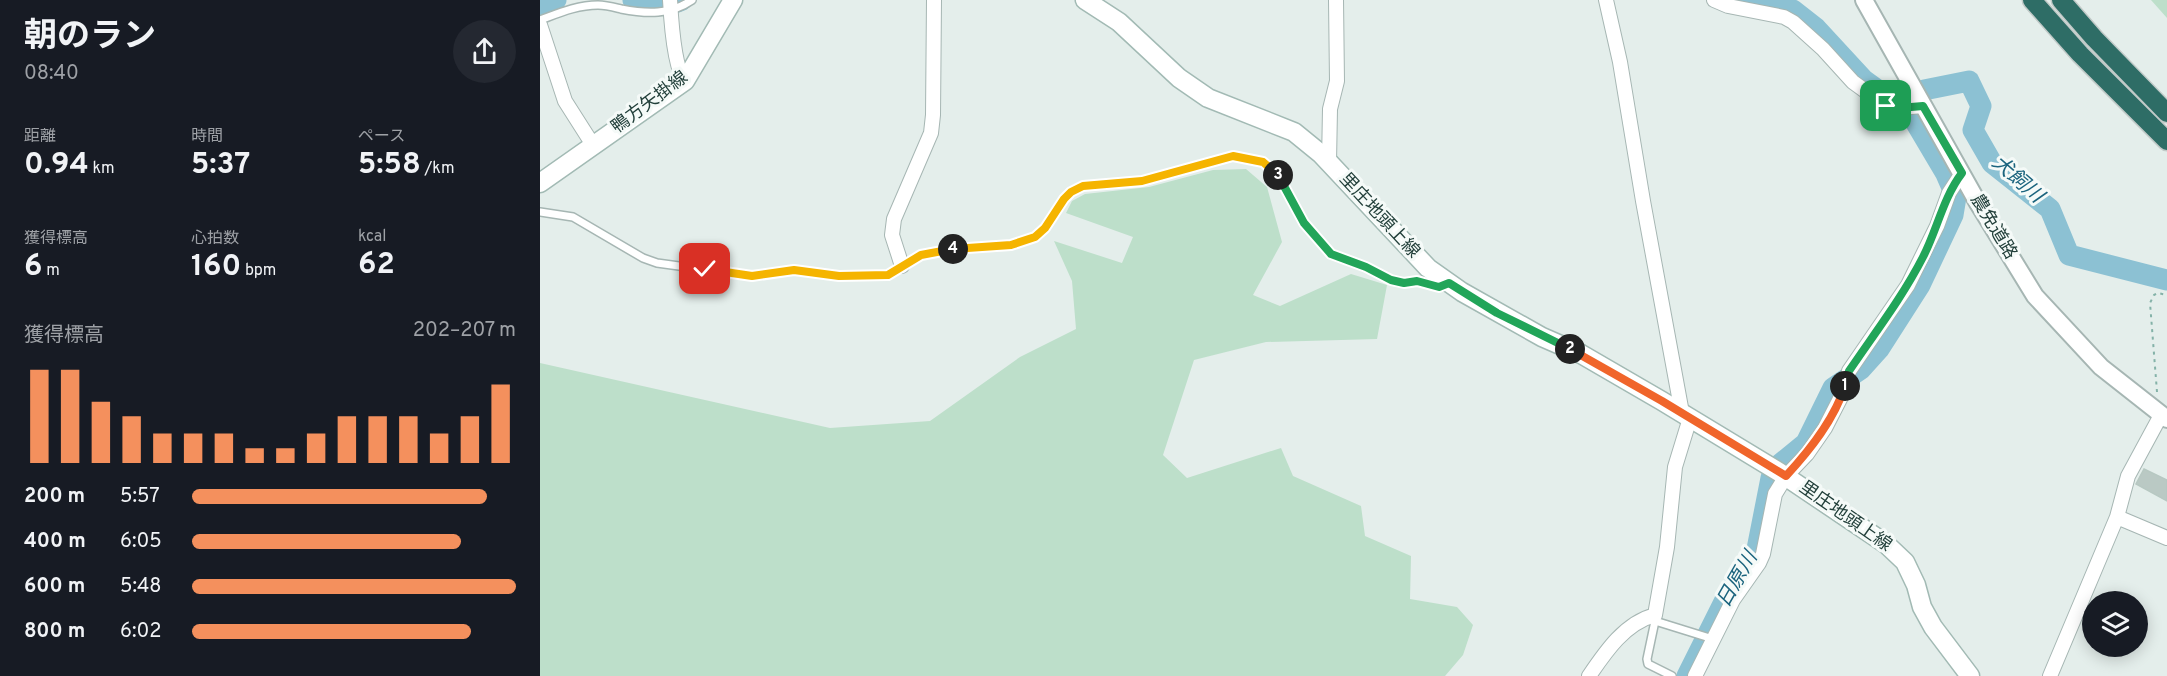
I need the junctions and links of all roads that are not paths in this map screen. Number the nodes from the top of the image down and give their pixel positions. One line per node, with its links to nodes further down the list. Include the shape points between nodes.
1 (692, 0): 11 (lane, via 680,8)
2 (734, 0): 13 (main road, 鴨方矢掛線)
3 (934, 0): 22 (street, via 931,133 894,219 892,234)
4 (1085, 0): 18 (main road, 里庄地頭上線, via 1119,22 1179,78 1208,98 1294,132)
5 (1336, 0): 18 (street, via 1337,81 1330,109)
6 (1606, 0): 23 (street)
7 (1714, 0): 14 (street, via 1793,22 1853,82 1886,106 1899,108)
8 (1864, 0): 14 (street, 農免道路)
9 (2032, 0): 16 (highway)
10 (2061, 0): 15 (highway)
11 (670, 5): 12 (lane, via 645,12 600,5 567,10); 13 (street, via 677,57)
12 (540, 23): 17 (street, via 565,101)
13 (685, 81): 17 (main road, 鴨方矢掛線)
14 (1918, 101): 19 (street, 農免道路)
15 (2167, 112)
16 (2167, 141)
17 (593, 145): 20 (main road, 鴨方矢掛線)
18 (1329, 162): 23 (main road, 里庄地頭上線, via 1428,268 1449,283)
19 (1956, 182): 24 (street, 農免道路, via 1978,203 2035,296 2101,367); 25 (street, via 1908,285 1847,378 1825,428 1807,454)
20 (540, 183)
21 (540, 212): 22 (lane, via 573,217 657,263 752,276 794,270 839,276 888,275)
22 (902, 266)
23 (1686, 415): 25 (main road, 里庄地頭上線); 28 (street)
24 (2162, 416): 26 (street, via 2128,476)
25 (1779, 472): 29 (street, via 1763,554); 33 (main road, 里庄地頭上線, via 1886,544 1905,562 1933,627)
26 (2117, 517): 27 (street); 34 (street)
27 (2167, 538)
28 (1655, 618): 29 (lane); 30 (street, via 1643,618 1623,633); 31 (lane, via 1648,664)
29 (1708, 637): 32 (street)
30 (1589, 676)
31 (1672, 676)
32 (1695, 676)
33 (1970, 676)
34 (2050, 676)

